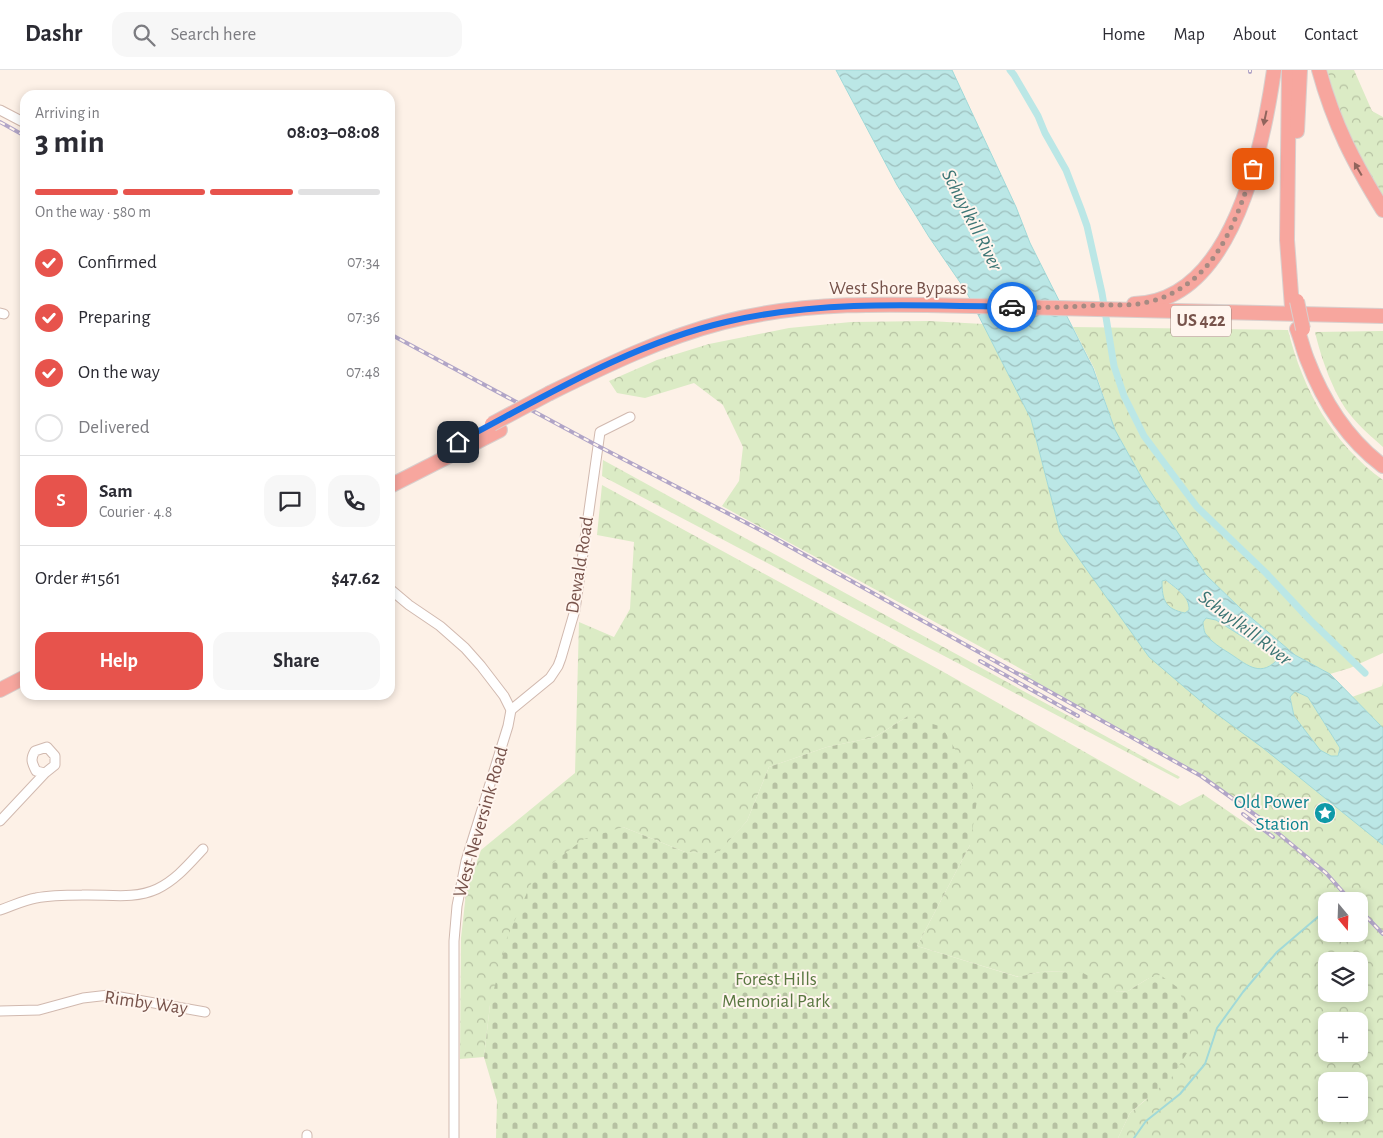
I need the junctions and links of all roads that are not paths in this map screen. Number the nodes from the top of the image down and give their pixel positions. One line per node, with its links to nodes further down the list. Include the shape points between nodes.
1 (1274, 70): 10 (highway, one-way to 10, via 1258,153 1234,223 1219,250 1197,277 1175,293)
2 (1289, 70): 8 (highway, via 1287,240)
3 (1300, 70): 8 (highway, via 1293,227)
4 (1319, 70): 7 (highway, one-way to 4, via 1343,140)
5 (0, 110): 6 (street)
6 (20, 120)
7 (1383, 210)
8 (1294, 304): 13 (highway, bridge)
9 (922, 310): 10 (highway, West Shore Bypass / US 422); 10 (highway, West Shore Bypass / US 422, via 1044,308); 15 (highway, West Shore Bypass / US 422, via 776,320 695,340 555,396)
10 (1114, 311): 11 (highway, West Shore Bypass / US 422); 12 (highway, West Shore Bypass / US 422)
11 (1383, 316)
12 (1383, 324)
13 (1300, 329): 16 (highway, via 1338,407 1358,437); 17 (highway, via 1315,376 1338,418 1354,441)
14 (630, 417): 25 (street, Dewald Road, via 600,432 575,610 558,666 545,682)
15 (496, 427): 18 (highway, West Shore Bypass / US 422); 19 (highway, West Shore Bypass / US 422)
16 (1383, 460)
17 (1383, 466)
18 (395, 475)
19 (395, 483)
20 (395, 593): 25 (street, via 465,648 504,696)
21 (20, 670): 22 (highway)
22 (0, 680)
23 (20, 680): 24 (highway)
24 (0, 690)
25 (511, 710): 32 (street, West Neversink Road, via 466,861 457,906 454,941)
26 (45, 773): 27 (street)
27 (0, 821)
28 (204, 849): 29 (street, via 178,875 148,893 45,897)
29 (0, 910)
30 (0, 1011): 31 (street, Rimby Way, via 39,1010 109,994)
31 (205, 1012)
32 (454, 1138)

